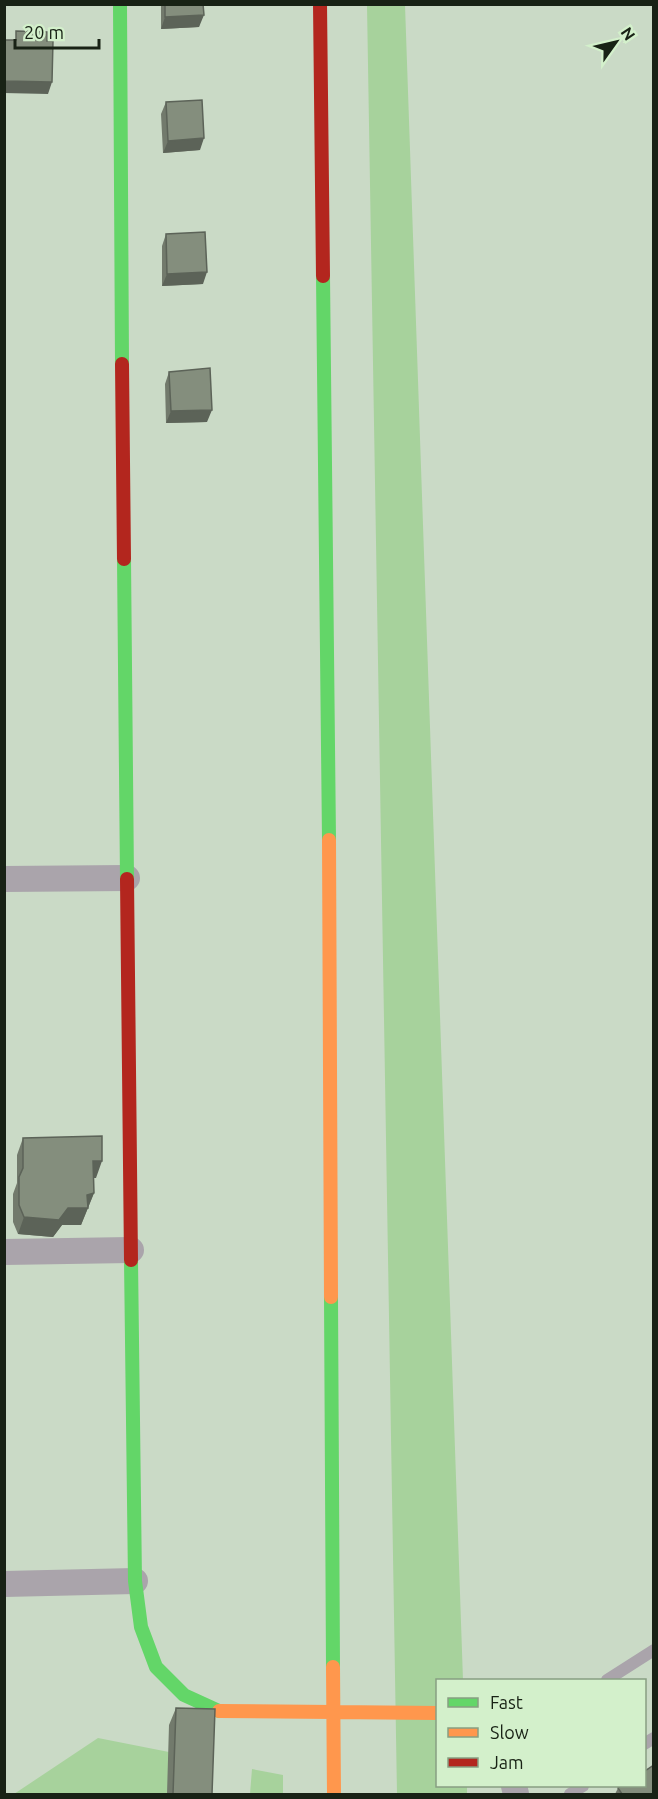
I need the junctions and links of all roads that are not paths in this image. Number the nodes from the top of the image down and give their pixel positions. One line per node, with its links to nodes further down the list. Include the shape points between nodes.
1 (120, 4): 3 (street)
2 (320, 4): 11 (street)
3 (127, 878): 4 (street); 5 (street)
4 (4, 879)
5 (131, 1250): 6 (street); 7 (street)
6 (4, 1252)
7 (135, 1581): 8 (street); 11 (street, via 141,1627 156,1667 184,1695 220,1711)
8 (4, 1584)
9 (654, 1650): 10 (lane)
10 (609, 1679)
11 (334, 1712): 12 (street); 13 (street)
12 (436, 1713)
13 (334, 1794)

